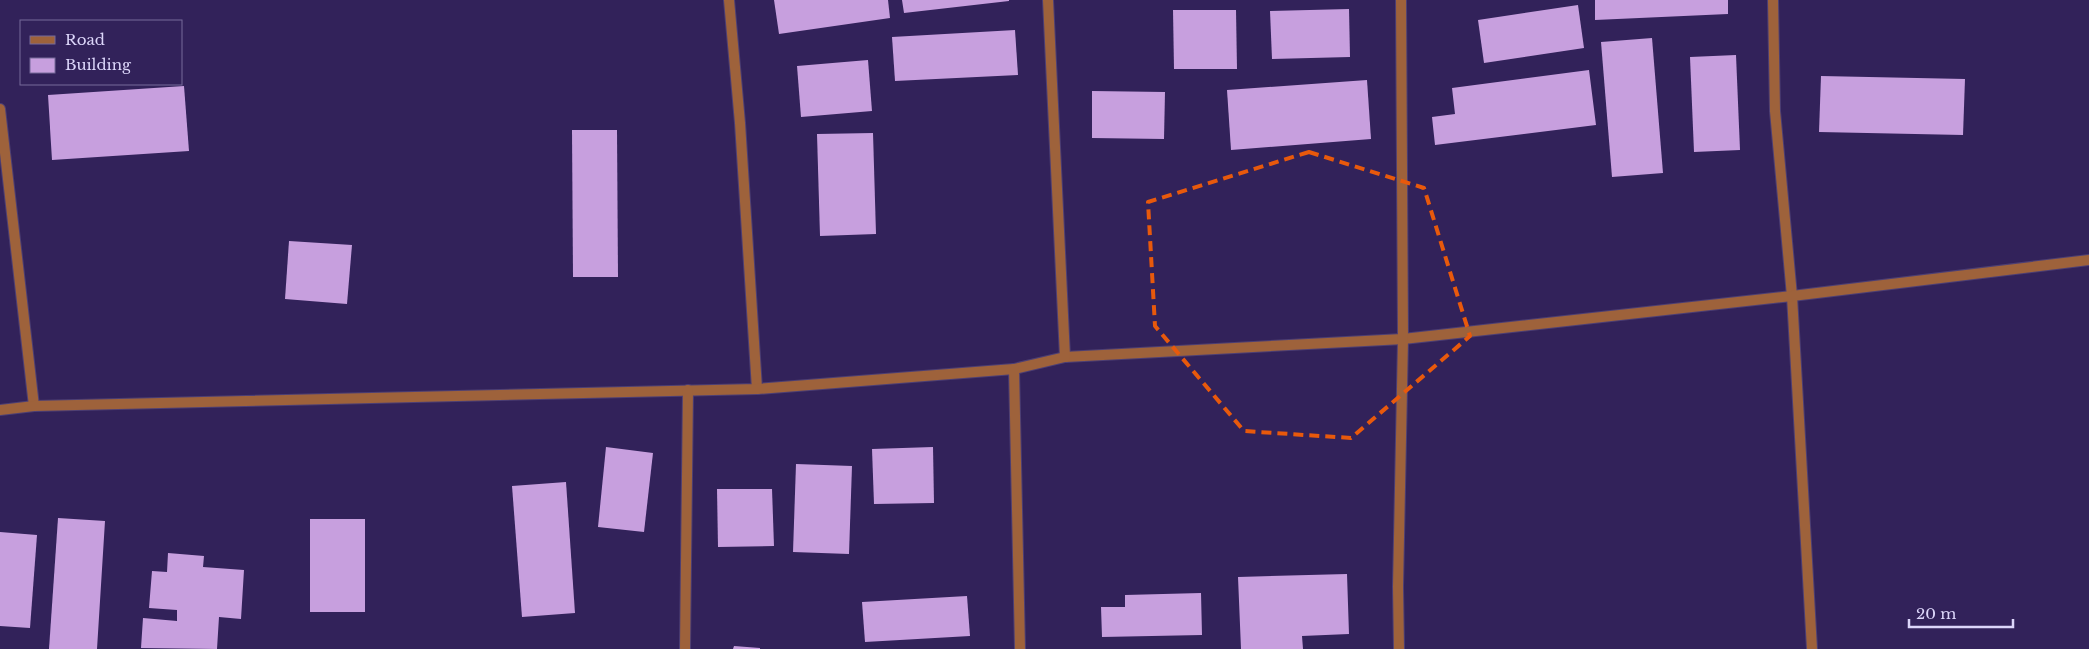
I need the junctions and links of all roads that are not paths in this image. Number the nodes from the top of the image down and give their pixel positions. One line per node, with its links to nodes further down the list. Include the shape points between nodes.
1 (729, 0): 11 (street)
2 (1048, 0): 9 (street)
3 (1401, 0): 8 (street)
4 (1773, 0): 7 (street, via 1775,111)
5 (0, 109): 13 (street)
6 (2089, 260): 7 (street)
7 (1792, 296): 8 (street); 18 (street)
8 (1403, 339): 9 (street); 17 (street, via 1398,587)
9 (1065, 357): 10 (street)
10 (1014, 369): 11 (street); 16 (street)
11 (757, 389): 12 (street)
12 (688, 390): 13 (street); 15 (street)
13 (34, 406): 14 (street)
14 (0, 410)
15 (685, 649)
16 (1020, 649)
17 (1400, 649)
18 (1812, 649)

